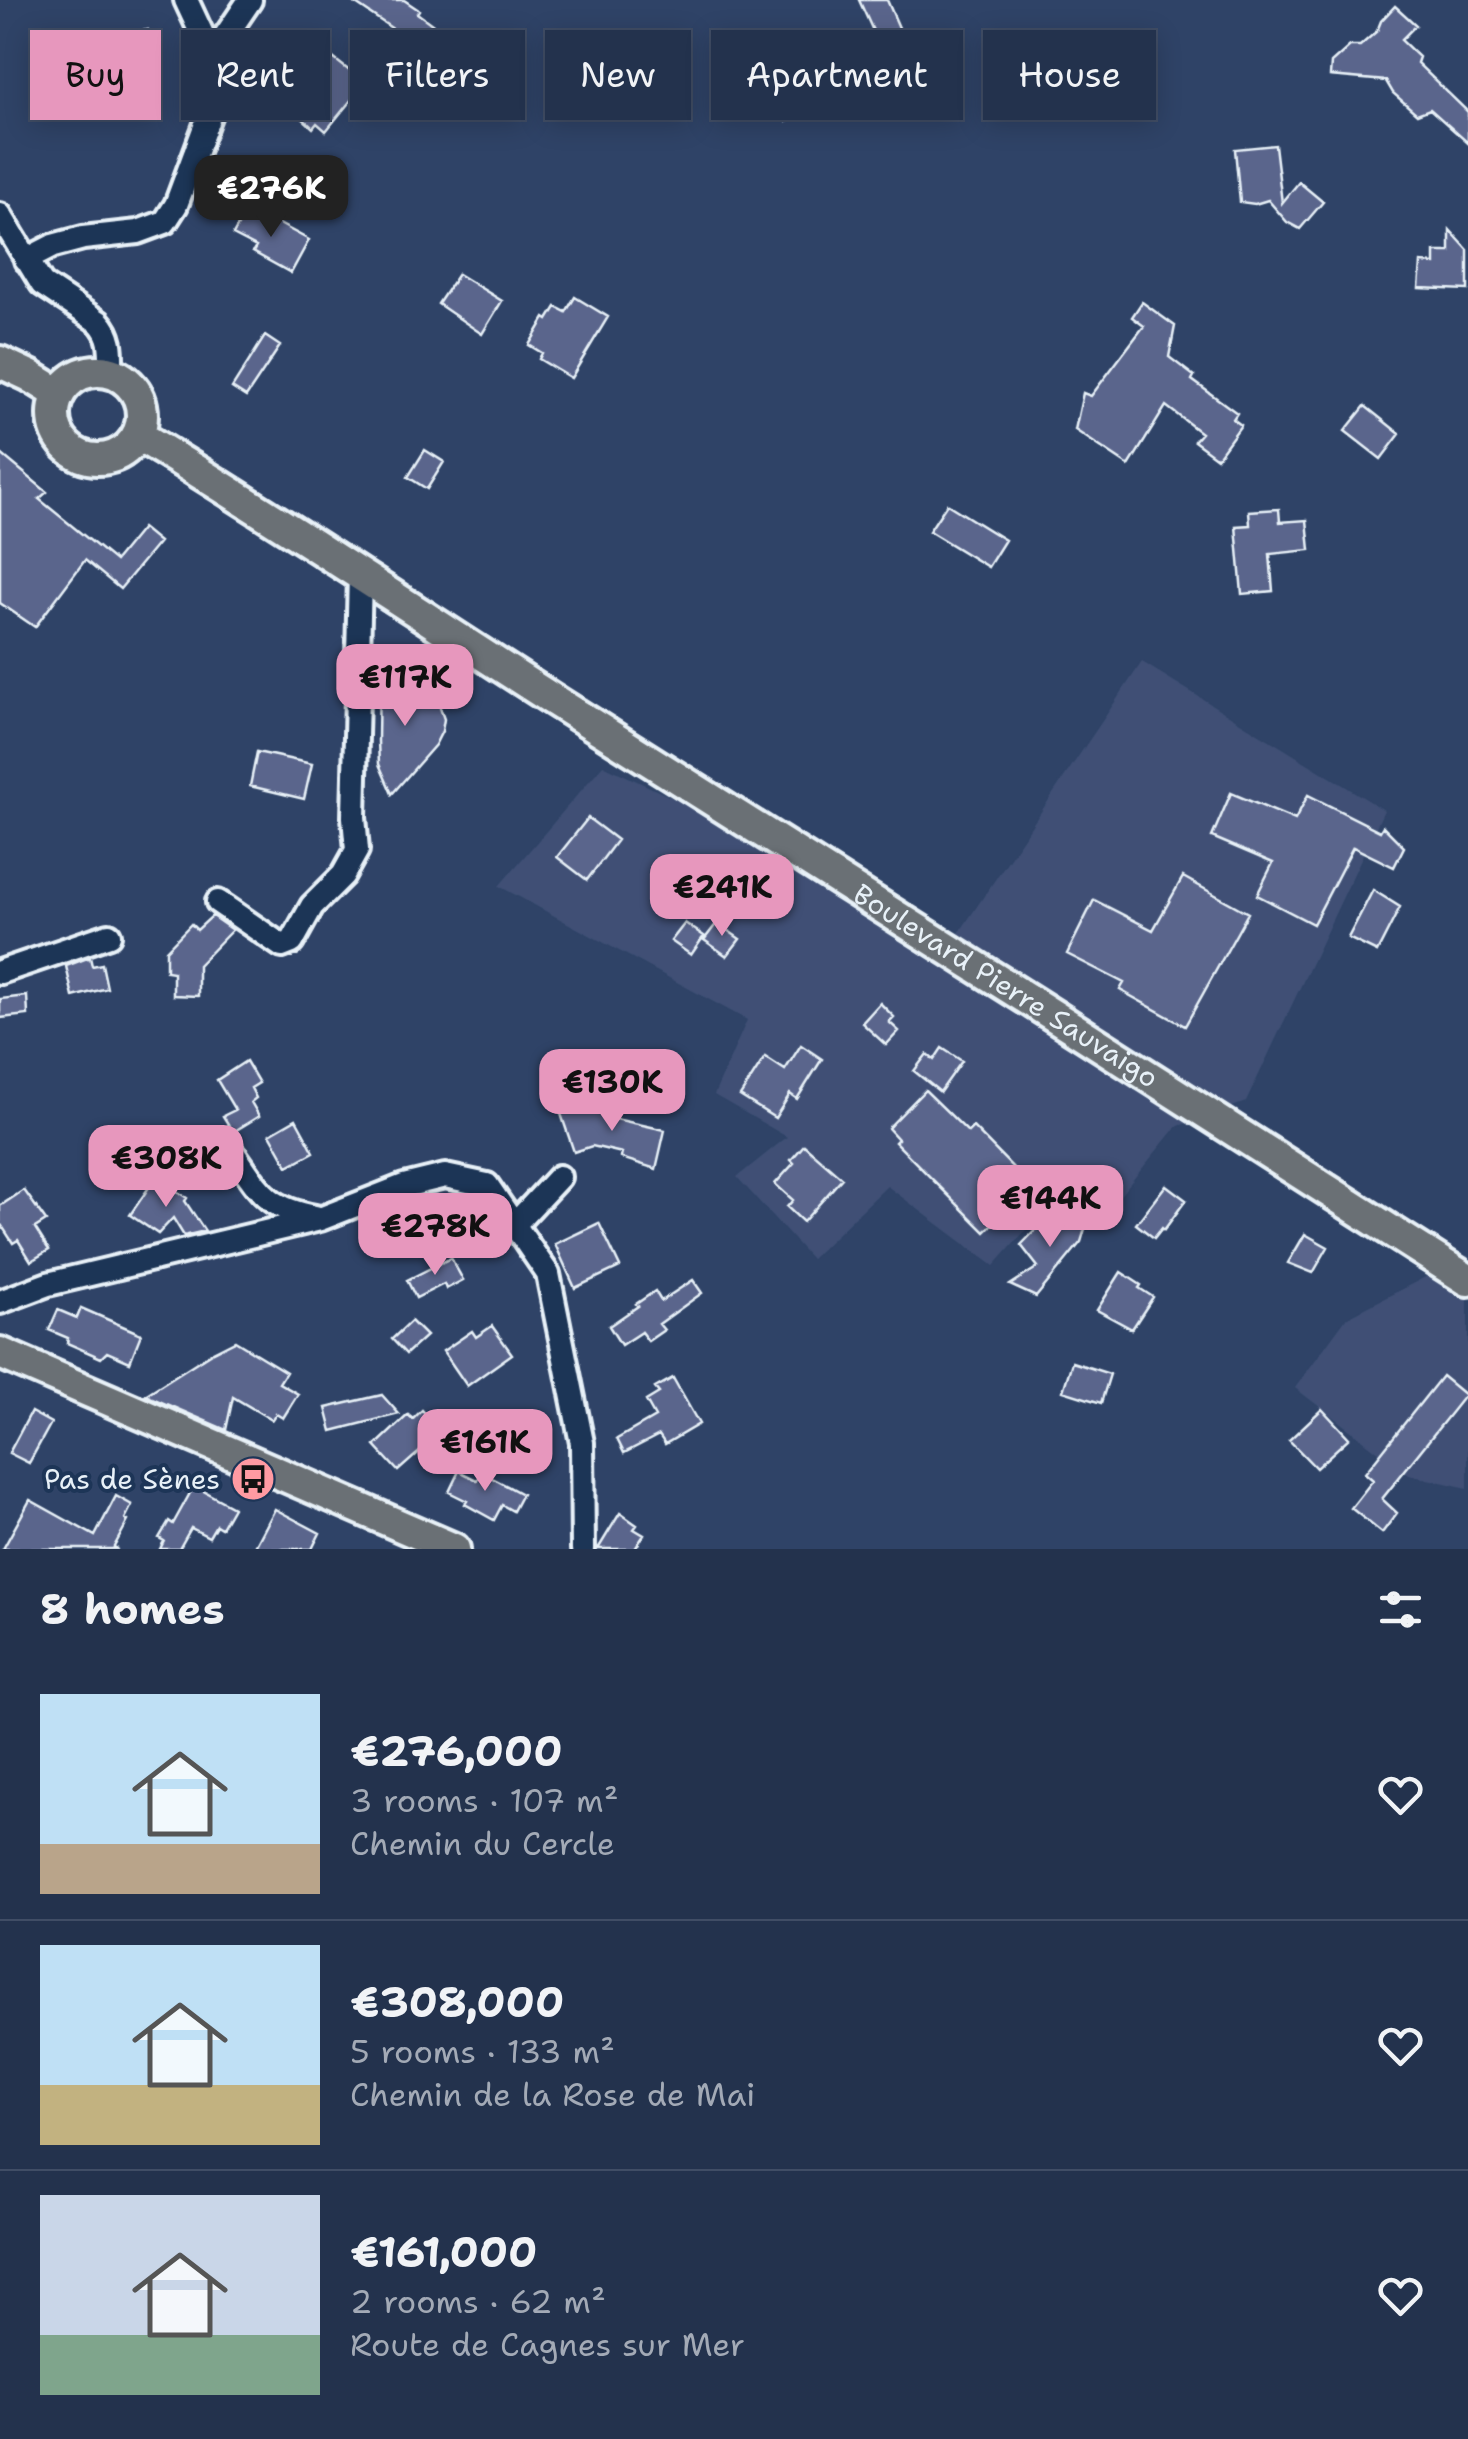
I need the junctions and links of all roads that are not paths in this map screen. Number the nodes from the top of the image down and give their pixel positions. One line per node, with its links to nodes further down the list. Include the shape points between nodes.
1 (186, 0): 3 (street)
2 (250, 0): 4 (street)
3 (200, 30)
4 (230, 30)
5 (208, 120): 7 (street, via 164,222 53,246)
6 (0, 215): 7 (street)
7 (26, 260): 9 (street, via 42,284 106,330)
8 (0, 362): 10 (main road)
9 (111, 372): 10 (main road, via 81,374); 11 (main road, via 142,405)
10 (59, 394): 11 (main road, via 58,435 78,455 119,455)
11 (138, 435): 12 (main road, Boulevard Pierre Sauvaigo)
12 (360, 575): 13 (street, via 357,850 292,942 282,946); 20 (main road, Boulevard Pierre Sauvaigo)
13 (218, 902)
14 (109, 935): 15 (street)
15 (0, 972)
16 (229, 1147): 18 (street, via 266,1199)
17 (560, 1178): 19 (street)
18 (320, 1218): 19 (street, via 445,1176 487,1185); 21 (street, via 48,1284)
19 (515, 1224): 24 (street, via 548,1274 582,1444)
20 (1468, 1280)
21 (0, 1302)
22 (0, 1353): 23 (main road)
23 (454, 1549)
24 (583, 1549)

